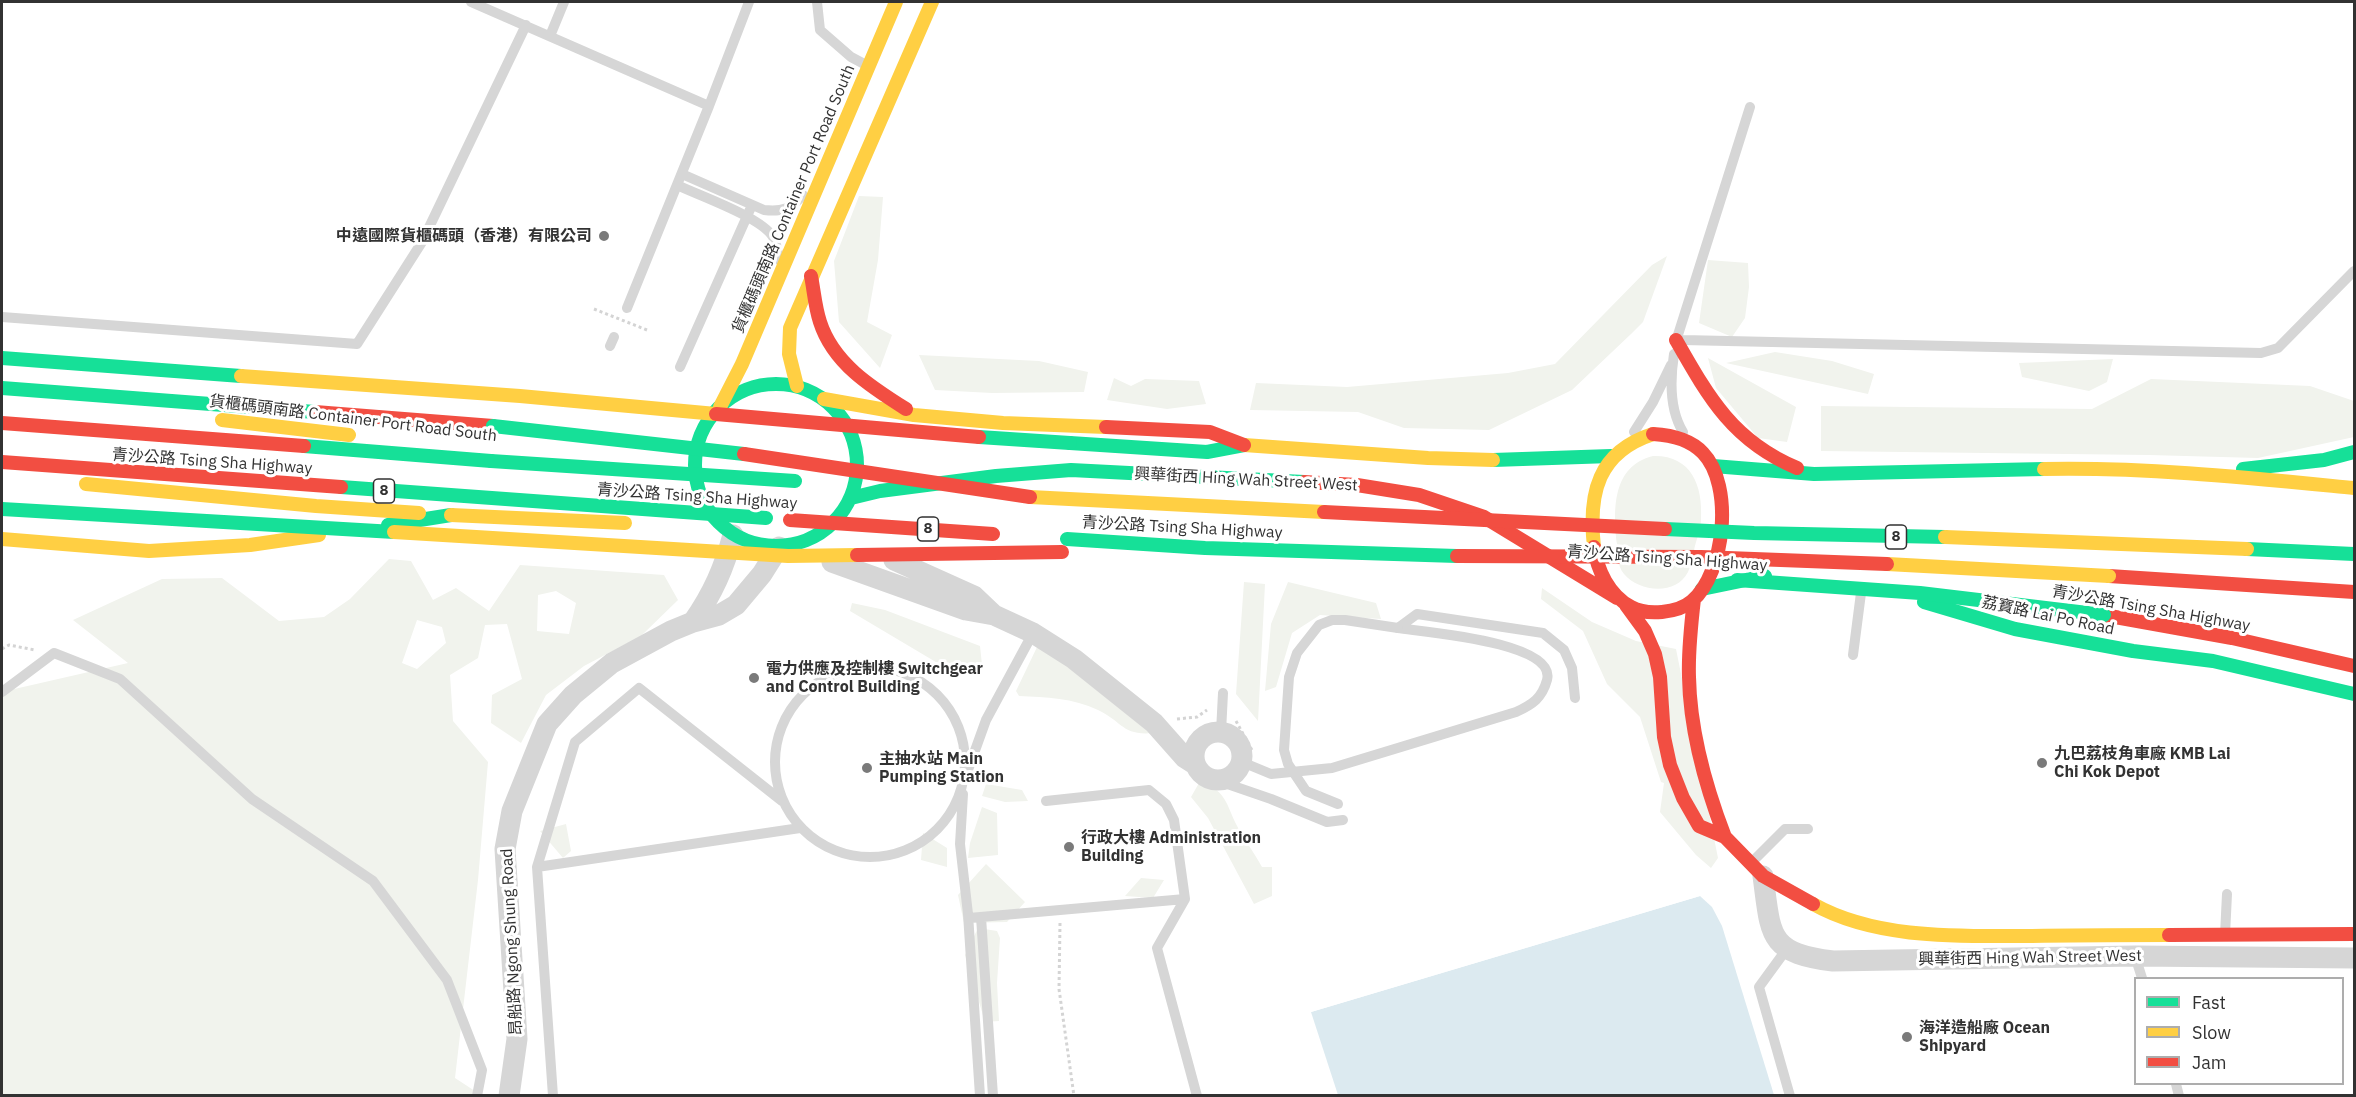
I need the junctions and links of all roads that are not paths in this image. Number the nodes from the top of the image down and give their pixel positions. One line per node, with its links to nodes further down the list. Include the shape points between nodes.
1 (471, 2): 7 (lane)
2 (564, 2): 8 (lane)
3 (749, 2): 10 (lane)
4 (817, 2): 9 (lane, via 820,30)
5 (896, 2): 9 (main road, 貨櫃碼頭南路 Container Port Road South)
6 (932, 2): 19 (main road)
7 (526, 25): 8 (lane); 21 (lane, via 422,242 357,344)
8 (550, 36): 10 (lane)
9 (868, 66): 12 (main road, 貨櫃碼頭南路 Container Port Road South)
10 (710, 106): 13 (lane)
11 (1750, 107): 22 (lane)
12 (823, 171): 15 (lane, via 788,209 778,212); 18 (main road, 貨櫃碼頭南路 Container Port Road South)
13 (682, 174): 14 (lane); 15 (lane)
14 (677, 185): 16 (lane); 20 (lane)
15 (752, 205): 16 (lane)
16 (746, 216): 18 (lane, via 772,235); 25 (lane)
17 (2355, 271): 22 (lane, via 2278,348 2261,353)
18 (781, 272): 29 (main road, 貨櫃碼頭南路 Container Port Road South)
19 (811, 276): 26 (main road, via 790,328 789,354); 30 (main road, via 820,324 835,354 859,376)
20 (627, 308)
21 (2, 317)
22 (1676, 340): 24 (lane); 41 (main road, via 1714,406 1736,429 1768,455)
23 (2, 358): 35 (main road, bridge, via 520,396 882,430 1207,452)
24 (1674, 359): 33 (lane, via 1675,419); 36 (lane, via 1653,402)
25 (680, 367)
26 (797, 386): 28 (main road); 29 (main road, via 761,384)
27 (2, 388): 47 (main road, bridge, via 505,427 726,451)
28 (824, 399): 30 (main road, 興華街西 Hing Wah Street West); 48 (main road, via 843,419 855,444 858,471)
29 (720, 407): 34 (main road)
30 (914, 414): 35 (main road, 興華街西 Hing Wah Street West, via 1003,423 1210,432)
31 (204, 418): 34 (main road, 貨櫃碼頭南路 Container Port Road South, via 608,465 642,463)
32 (2, 423): 43 (main road, 青沙公路 Tsing Sha Highway, bridge)
33 (1688, 441): 36 (main road, via 1653,434); 40 (main road)
34 (696, 443): 51 (main road, via 695,478)
35 (1244, 445): 38 (main road, 興華街西 Hing Wah Street West, via 1526,460)
36 (1623, 446): 38 (main road)
37 (2355, 452): 42 (main road, via 2324,460)
38 (1611, 456): 67 (main road, via 1597,483 1592,538 1595,560)
39 (2, 462): 56 (main road, 青沙公路 Tsing Sha Highway / 8, bridge)
40 (1713, 466): 41 (main road); 65 (main road, via 1719,484 1719,549 1713,571)
41 (1814, 474): 42 (main road, via 2082,468)
42 (2209, 474): 46 (main road)
43 (815, 482)
44 (71, 483): 50 (main road, via 316,507)
45 (838, 484): 47 (main road, 青沙公路 Tsing Sha Highway / 8, bridge)
46 (2355, 488)
47 (1030, 497): 61 (main road, 青沙公路 Tsing Sha Highway / 8, bridge, via 1743,532 2034,539)
48 (851, 498): 52 (main road); 67 (main road, 興華街西 Hing Wah Street West, via 996,476 1071,470 1357,485 1419,495 1484,517)
49 (2, 508): 60 (main road, bridge, via 788,556)
50 (452, 515): 53 (main road); 58 (main road, via 250,545 149,551)
51 (712, 516): 54 (main road); 55 (main road)
52 (838, 519): 59 (main road, via 816,536); 68 (street, via 881,554 974,596)
53 (635, 523)
54 (669, 525)
55 (733, 534): 59 (main road, via 764,546); 69 (street, 昂船路 Ngong Shung Road, via 724,567)
56 (1009, 535)
57 (1056, 538): 60 (main road, 青沙公路 Tsing Sha Highway)
58 (2, 539)
59 (785, 546): 68 (street, via 966,610); 69 (street, 昂船路 Ngong Shung Road, via 736,605 719,615)
60 (1204, 548): 62 (main road, 青沙公路 Tsing Sha Highway)
61 (2355, 554)
62 (1457, 556): 63 (main road, 青沙公路 Tsing Sha Highway, bridge); 66 (main road, bridge, via 1942,564)
63 (1614, 572)
64 (1863, 584): 65 (main road, 荔寶路 Lai Po Road, via 1820,575 1783,574); 72 (lane); 76 (main road, 荔寶路 Lai Po Road, via 2015,629 2213,661)
65 (1698, 588): 67 (main road, via 1683,606 1660,612 1636,610); 73 (main road, 青沙公路 Tsing Sha Highway, bridge, via 1920,593 2023,604 2187,630); 91 (main road, 興華街西 Hing Wah Street West, via 1689,648 1691,712 1701,766)
66 (2355, 592)
67 (1621, 602): 91 (main road, 興華街西 Hing Wah Street West, via 1645,631 1655,654 1664,737 1683,798 1699,826)
68 (994, 615): 71 (street)
69 (693, 622): 105 (street, 昂船路 Ngong Shung Road, via 612,663 573,695 547,724 531,760 512,811 505,849 518,1039)
70 (1398, 628): 77 (lane, via 1417,614 1543,633 1564,650 1572,668); 82 (lane, bridge, via 1332,620 1319,625 1309,636 1297,653 1289,677 1284,750); 82 (lane, via 1511,646 1543,664 1548,675 1544,689 1537,701 1516,712 1332,768)
71 (1033, 633): 78 (street, via 1074,659); 84 (lane, via 986,720)
72 (1853, 655)
73 (2355, 666)
74 (2, 692): 104 (lane, via 54,653 120,679 252,799 373,881 447,980 482,1070)
75 (1223, 693): 79 (lane)
76 (2355, 694)
77 (1575, 698)
78 (1154, 723): 79 (street, via 1180,732); 81 (street)
79 (1214, 733): 80 (street, via 1236,740); 81 (street, via 1197,744)
80 (1248, 758): 82 (lane, via 1271,774); 83 (street, via 1234,775)
81 (1196, 765): 83 (street)
82 (1293, 772): 87 (lane, bridge, via 1306,791)
83 (1213, 779): 88 (lane, via 1327,822)
84 (964, 782): 85 (lane, via 965,749 954,718 935,692 907,674 876,667 843,670 814,684 791,707 777,737 774,769); 89 (lane, via 954,809 936,833 911,849 882,858 852,856 824,847); 97 (lane, via 960,844)
85 (782, 801): 89 (lane); 92 (lane, via 639,688 575,742)
86 (1046, 801): 95 (lane, via 1149,790 1166,804 1174,820)
87 (1338, 804)
88 (1342, 820)
89 (800, 828): 92 (lane)
90 (1808, 830): 93 (lane, via 1785,829)
91 (1725, 837): 93 (main road, 興華街西 Hing Wah Street West)
92 (537, 867): 106 (lane)
93 (1757, 870): 99 (main road, 興華街西 Hing Wah Street West, via 1822,909 1906,933); 100 (street, via 1769,925)
94 (2227, 894): 99 (lane)
95 (1185, 899): 96 (lane); 109 (lane, via 1157,948)
96 (981, 917): 97 (lane); 108 (lane)
97 (969, 918): 107 (lane)
98 (2355, 934): 99 (main road, 興華街西 Hing Wah Street West)
99 (2225, 935)
100 (1786, 950): 101 (street, 興華街西 Hing Wah Street West, via 1833,961); 110 (lane, via 1759,987)
101 (2135, 956): 102 (street, 興華街西 Hing Wah Street West); 103 (lane)
102 (2355, 958)
103 (2142, 977)
104 (477, 1095)
105 (509, 1095)
106 (553, 1095)
107 (980, 1095)
108 (993, 1095)
109 (1197, 1095)
110 (1790, 1095)

